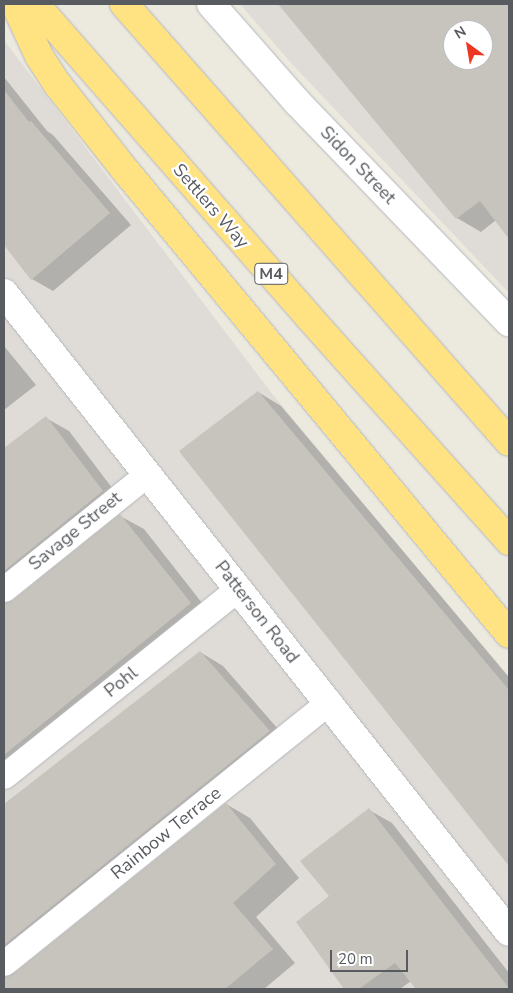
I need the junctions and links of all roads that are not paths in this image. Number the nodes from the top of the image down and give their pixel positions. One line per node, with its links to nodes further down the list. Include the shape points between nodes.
1 (14, 4): 12 (highway, via 39,56 58,85)
2 (35, 4): 9 (highway, Settlers Way / M4)
3 (124, 4): 7 (highway)
4 (211, 4): 6 (street, Sidon Street, via 297,102)
5 (4, 293): 8 (street, Patterson Road)
6 (509, 322)
7 (509, 442)
8 (147, 474): 10 (street, Patterson Road); 11 (street, Savage Street)
9 (509, 541)
10 (239, 588): 13 (street, Patterson Road); 14 (street, Pohl)
11 (4, 589)
12 (509, 634)
13 (329, 702): 15 (street, Patterson Road); 16 (street, Rainbow Terrace)
14 (4, 776)
15 (509, 932)
16 (4, 963)

